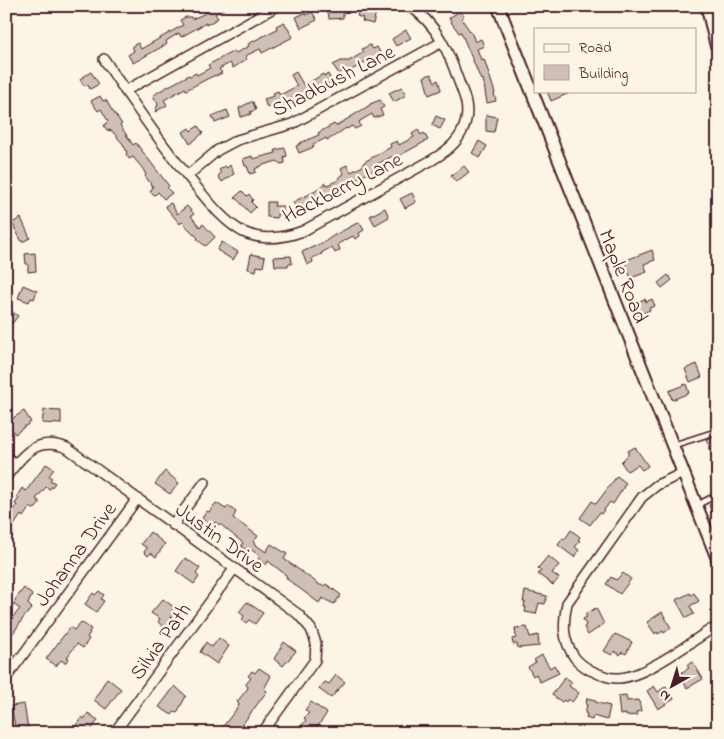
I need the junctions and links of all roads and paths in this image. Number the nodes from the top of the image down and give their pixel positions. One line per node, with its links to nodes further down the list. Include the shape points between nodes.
1 (277, 6): 8 (street)
2 (409, 6): 5 (street, Hackberry Lane, via 426,20)
3 (498, 6): 11 (street, Maple Road)
4 (709, 6): 6 (highway)
5 (442, 42): 9 (street, Shadbush Lane, via 292,124 237,140 218,150); 9 (street, Hackberry Lane, via 466,100 466,121 456,142 432,160 303,231 288,237 266,238 244,232 228,222)
6 (718, 44)
7 (104, 59): 8 (street, Hackberry Lane)
8 (125, 91): 9 (street, Hackberry Lane)
9 (187, 176)
10 (718, 431): 11 (lane)
11 (672, 446): 14 (street, Maple Road)
12 (6, 457): 13 (street)
13 (16, 464): 15 (street, Justin Drive); 18 (street, Justin Drive, via 26,452 39,446 58,445 67,448)
14 (683, 473): 19 (street, Maple Road); 23 (street, via 657,485 642,497 566,603 563,624 568,648 580,664 600,675 619,678 636,674)
15 (6, 477)
16 (205, 482): 20 (street)
17 (718, 492): 19 (lane)
18 (137, 499): 20 (street, Justin Drive); 24 (street, Johanna Drive)
19 (696, 506): 21 (street, Maple Road)
20 (173, 525): 22 (street, Justin Drive)
21 (718, 560)
22 (234, 569): 25 (street, Silvia Path); 26 (street, Justin Drive, via 298,614 316,642 315,660)
23 (718, 627)
24 (6, 678)
25 (114, 733)
26 (262, 733)

